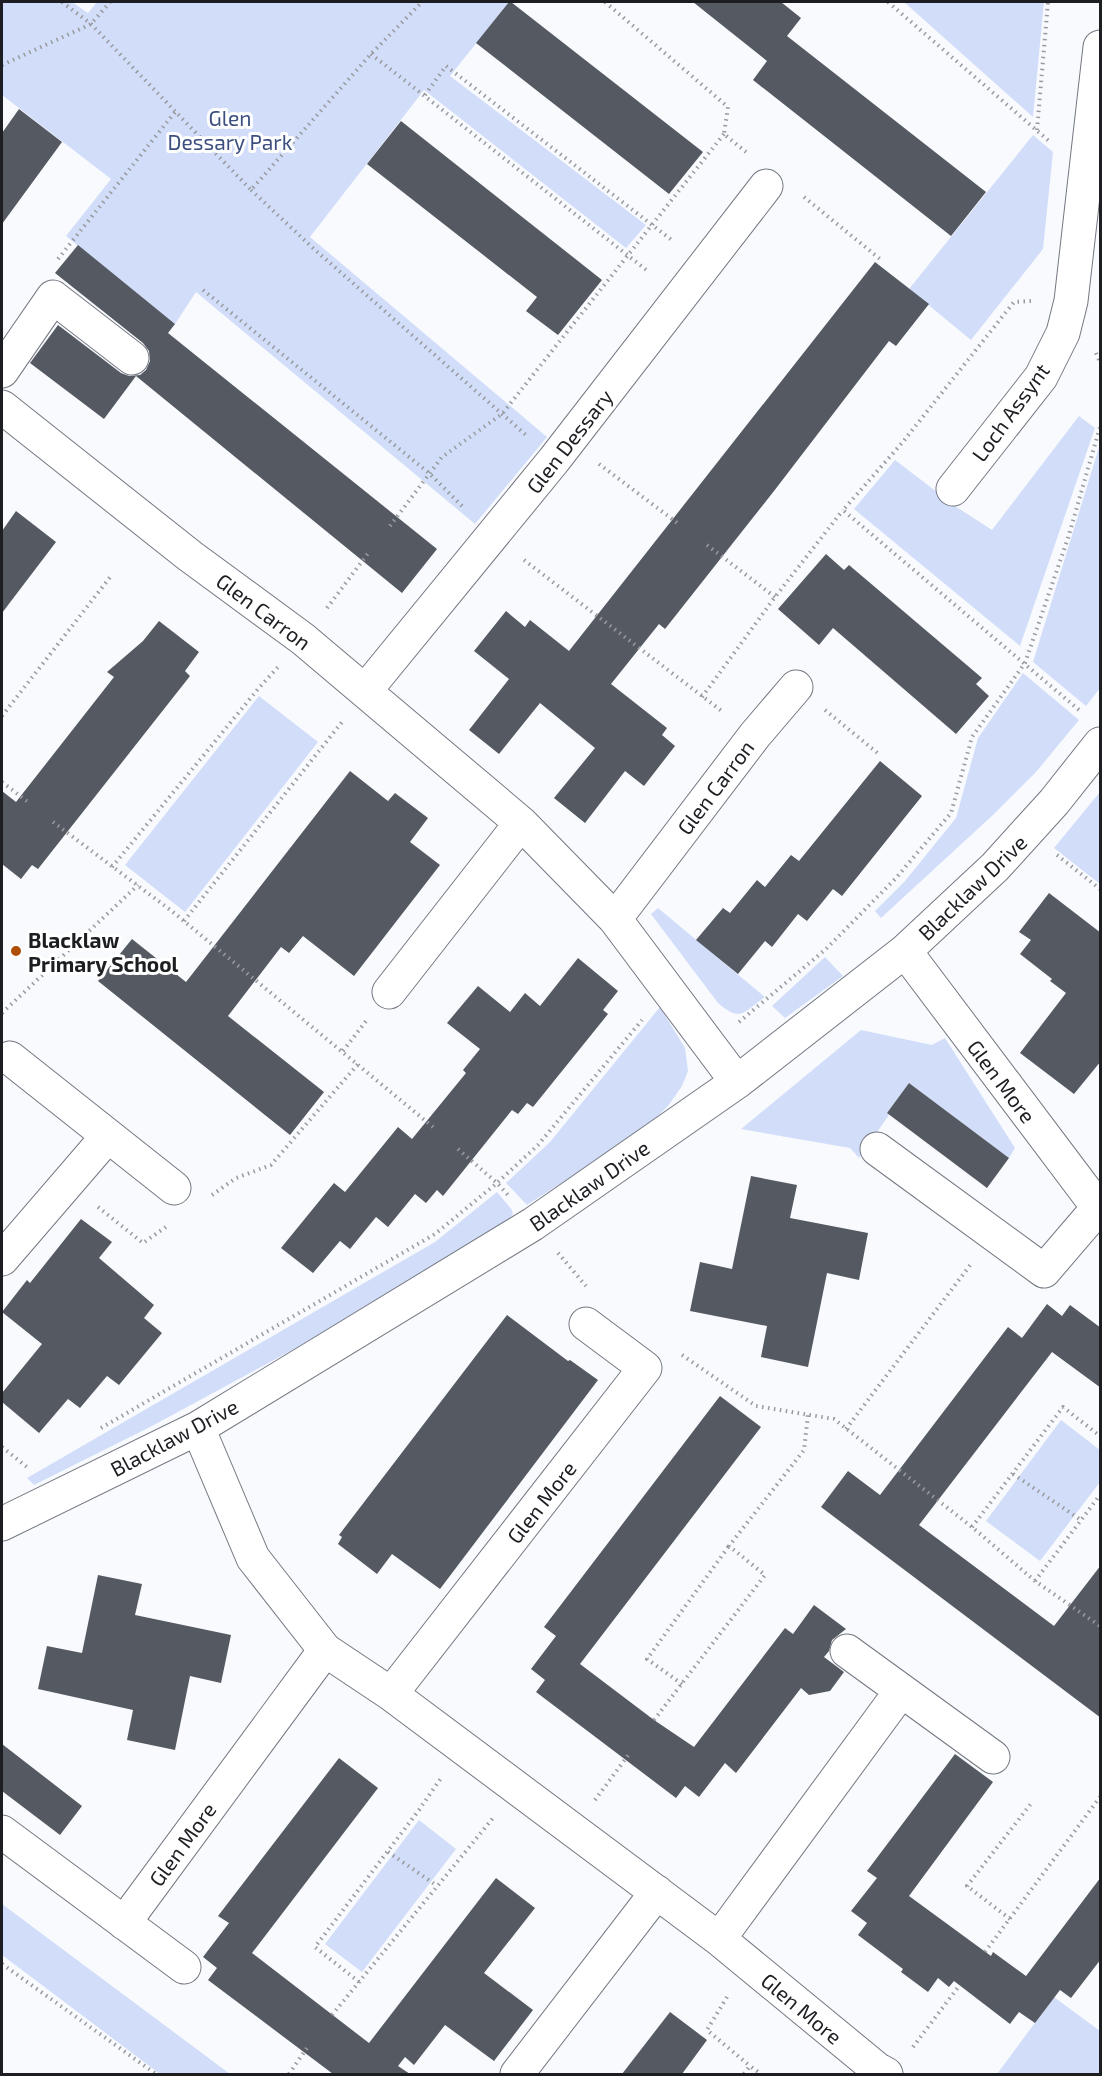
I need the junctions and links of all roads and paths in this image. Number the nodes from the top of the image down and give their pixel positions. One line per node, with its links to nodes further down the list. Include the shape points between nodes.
1 (62, 2): 7 (path)
2 (110, 2): 7 (path)
3 (422, 2): 9 (path)
4 (605, 2): 14 (path, via 728,107)
5 (888, 2): 13 (path)
6 (1048, 2): 13 (path)
7 (91, 24): 10 (path); 12 (path)
8 (1101, 47): 16 (street, Loch Assynt)
9 (371, 54): 11 (path); 18 (path)
10 (2, 65)
11 (425, 95): 20 (path, via 446,66); 21 (path)
12 (175, 112): 18 (path); 24 (path, via 44,276)
13 (1037, 130): 16 (path, via 1057,148)
14 (724, 134): 15 (path); 20 (path)
15 (749, 154)
16 (1088, 159): 26 (street, Loch Assynt)
17 (766, 186): 23 (street, Glen Dessary)
18 (251, 190): 30 (path)
19 (801, 195): 22 (path)
20 (652, 226): 21 (path); 23 (path)
21 (628, 256): 25 (path); 30 (path)
22 (880, 259)
23 (705, 265): 25 (street, Glen Dessary)
24 (52, 297): 27 (street); 28 (street)
25 (681, 298): 32 (street, Glen Dessary)
26 (1071, 301): 33 (street, Loch Assynt, via 1063,333 1041,377); 34 (path, via 1014,302 902,443)
27 (132, 358)
28 (2, 371)
29 (2, 407): 41 (street, Glen Carron, via 189,556)
30 (502, 414): 32 (path); 36 (path, via 442,457)
31 (1101, 427): 42 (path, via 1068,538)
32 (562, 451): 35 (path); 44 (street, Glen Dessary)
33 (953, 489)
34 (843, 510): 40 (path); 42 (path)
35 (680, 525)
36 (390, 526)
37 (706, 545): 40 (path)
38 (369, 552): 41 (path)
39 (111, 576): 47 (path)
40 (775, 597): 45 (path)
41 (303, 639): 44 (street, Glen Carron); 55 (path)
42 (1024, 663): 46 (path); 64 (path, via 972,737 951,813 896,878 826,949)
43 (796, 687): 49 (path); 58 (street, Glen Carron)
44 (365, 691): 53 (street, Glen Carron); 59 (path)
45 (702, 697)
46 (1084, 714)
47 (2, 716)
48 (1101, 744): 54 (street, Blacklaw Drive)
49 (880, 755)
50 (2, 782): 51 (path)
51 (28, 802)
52 (53, 822): 55 (path)
53 (521, 823): 58 (street, Glen Carron); 62 (street)
54 (1029, 832): 57 (path); 60 (street, Blacklaw Drive)
55 (112, 867): 56 (path)
56 (138, 885): 59 (path); 63 (path)
57 (1101, 889)
58 (615, 919): 61 (street, Glen Carron)
59 (184, 921): 66 (path)
60 (905, 951): 67 (street, Blacklaw Drive); 75 (street, Glen More)
61 (668, 989): 64 (street, Glen Carron); 73 (path, via 538,1145)
62 (389, 992)
63 (2, 1013)
64 (711, 1047): 67 (street, Glen Carron)
65 (10, 1058): 70 (street)
66 (358, 1064): 68 (path); 69 (path)
67 (737, 1082): 76 (street, Blacklaw Drive)
68 (336, 1091)
69 (433, 1127)
70 (108, 1137): 74 (street); 78 (street)
71 (458, 1149): 73 (path)
72 (877, 1149): 77 (street)
73 (497, 1183): 76 (path); 83 (path, via 435,1234)
74 (174, 1188)
75 (1100, 1209): 77 (street, via 1044,1271)
76 (533, 1224): 79 (path); 84 (street, Blacklaw Drive)
77 (993, 1235): 85 (path)
78 (2, 1259)
79 (587, 1287)
80 (586, 1324): 101 (street, Glen More, via 645,1368)
81 (680, 1354): 82 (path, via 756,1406)
82 (808, 1415): 85 (path, via 834,1419); 94 (path, via 804,1450)
83 (101, 1428)
84 (198, 1428): 92 (street, Blacklaw Drive); 97 (street, Glen More, via 253,1558)
85 (846, 1429): 93 (path)
86 (1101, 1436): 89 (path, via 1063,1407)
87 (2, 1447): 88 (path, via 30,1470)
88 (21, 1474)
89 (1013, 1474): 91 (path); 93 (path)
90 (1101, 1495): 91 (path)
91 (1081, 1520): 95 (path)
92 (2, 1524)
93 (972, 1527): 95 (path)
94 (729, 1546): 99 (path, via 647,1659); 99 (path, via 765,1575)
95 (1035, 1581): 96 (path)
96 (1101, 1626)
97 (325, 1650): 101 (street, Glen More); 115 (street, Glen More)
98 (847, 1651): 100 (street)
99 (682, 1684): 102 (path)
100 (901, 1691): 105 (street); 116 (street)
101 (391, 1694): 103 (street, Glen More)
102 (654, 1720)
103 (462, 1746): 106 (street, Glen More); 111 (path)
104 (628, 1754): 109 (path)
105 (993, 1757)
106 (518, 1789): 109 (street, Glen More); 112 (path)
107 (1101, 1797): 114 (path)
108 (1033, 1801): 114 (path, via 967,1886)
109 (573, 1829): 113 (street, Glen More)
110 (2, 1832): 115 (street)
111 (388, 1852): 112 (path); 121 (path, via 315,1947)
112 (436, 1885): 121 (path)
113 (657, 1892): 116 (street, Glen More); 129 (street)
114 (1010, 1918): 117 (path)
115 (124, 1923): 120 (street)
116 (719, 1939): 119 (street, Glen More)
117 (985, 1952)
118 (2, 1964): 127 (path)
119 (750, 1965): 126 (path, via 707,2030); 132 (street, Glen More)
120 (184, 1967)
121 (359, 1982): 123 (path)
122 (959, 1986): 124 (path)
123 (332, 2014)
124 (921, 2036)
125 (309, 2045): 128 (path)
126 (750, 2066): 130 (path); 131 (path)
127 (156, 2074)
128 (289, 2074)
129 (517, 2074)
130 (744, 2074)
131 (761, 2074)
132 (886, 2074)

